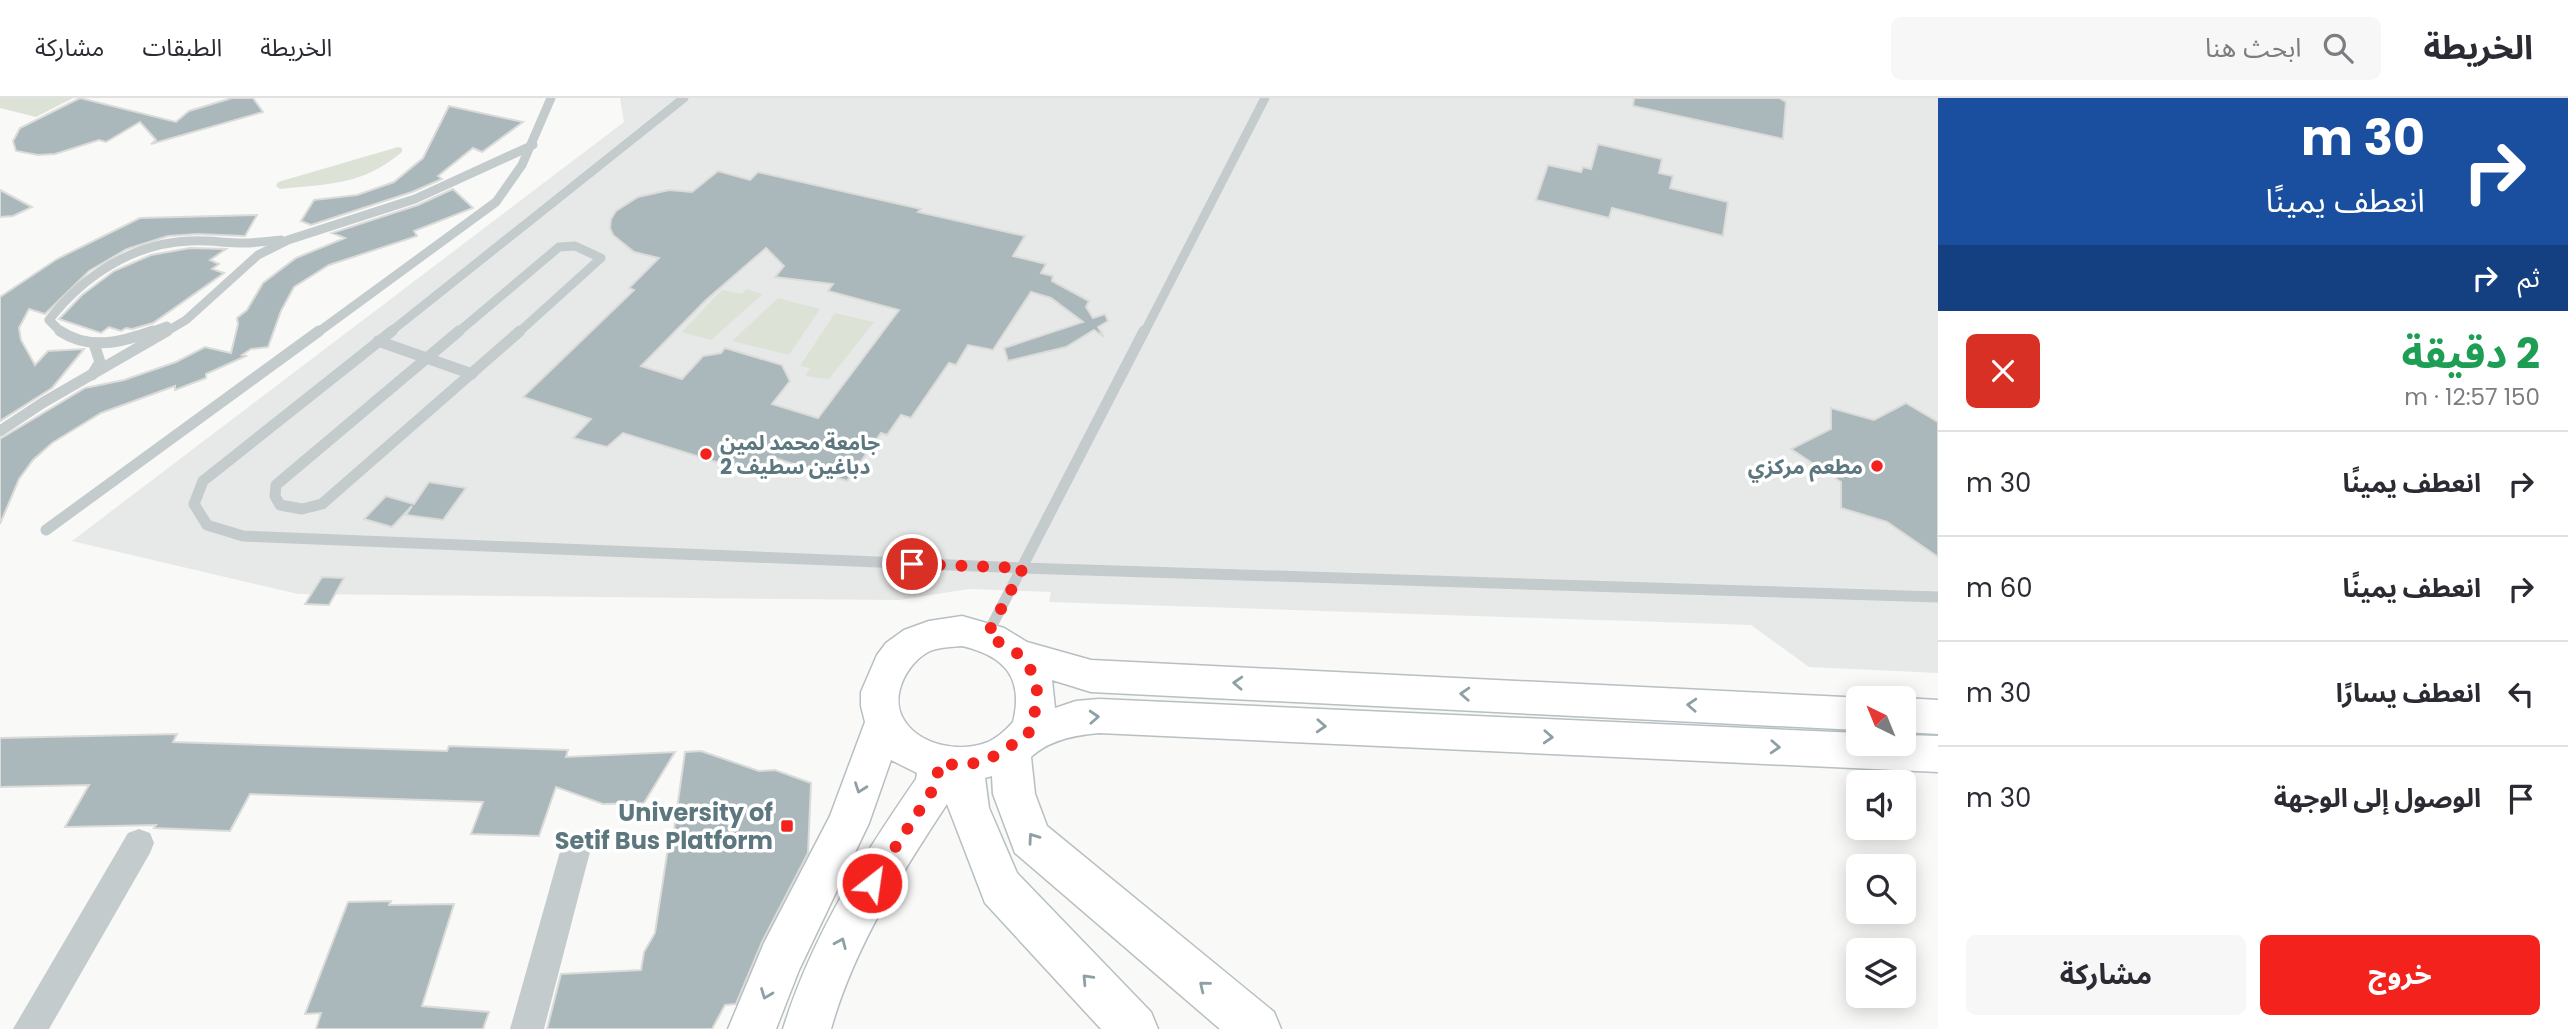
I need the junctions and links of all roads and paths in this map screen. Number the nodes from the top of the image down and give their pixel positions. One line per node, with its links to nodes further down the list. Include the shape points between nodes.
1 (551, 98): 4 (lane)
2 (682, 98): 9 (lane)
3 (1265, 98): 16 (lane)
4 (533, 145): 5 (lane, via 415,199); 15 (lane, via 515,180 496,202)
5 (288, 240): 6 (lane); 7 (lane)
6 (239, 243): 7 (lane); 10 (lane, via 185,240 155,244 82,284 49,320 61,335)
7 (258, 255): 8 (lane)
8 (186, 320): 10 (lane, via 124,341); 13 (lane)
9 (378, 341): 11 (lane); 16 (lane, via 204,481 194,504 207,525 243,536)
10 (94, 344): 13 (lane, via 100,362)
11 (426, 358): 12 (lane); 12 (lane, via 559,247 575,246 601,258); 12 (lane, via 276,485 280,505 302,509 322,504)
12 (472, 374)
13 (90, 376): 14 (lane)
14 (0, 431)
15 (46, 530)
16 (1023, 568): 17 (lane); 18 (lane)
17 (1938, 597)
18 (987, 635): 19 (main road); 23 (main road, via 936,633 894,658 882,679 878,701)
19 (1020, 655): 20 (main road, one-way to 19, via 1091,676); 24 (main road, via 1032,672 1037,691 1035,711)
20 (1846, 712)
21 (1916, 716): 22 (main road)
22 (1938, 717)
23 (884, 724): 26 (main road, via 899,744 917,756); 31 (main road, one-way to 31, via 848,823 780,959)
24 (1019, 741): 25 (main road, one-way to 25, via 1076,718 1099,716); 26 (main road, via 986,761); 34 (main road, one-way to 24, via 1030,839 1014,794)
25 (1938, 754)
26 (951, 764): 32 (main road, one-way to 26, via 849,926 884,862); 33 (main road, one-way to 26, via 1001,888)
27 (139, 843): 29 (street)
28 (576, 848): 30 (street)
29 (30, 1029)
30 (527, 1029)
31 (752, 1029)
32 (807, 1029)
33 (1134, 1029)
34 (1257, 1029)

